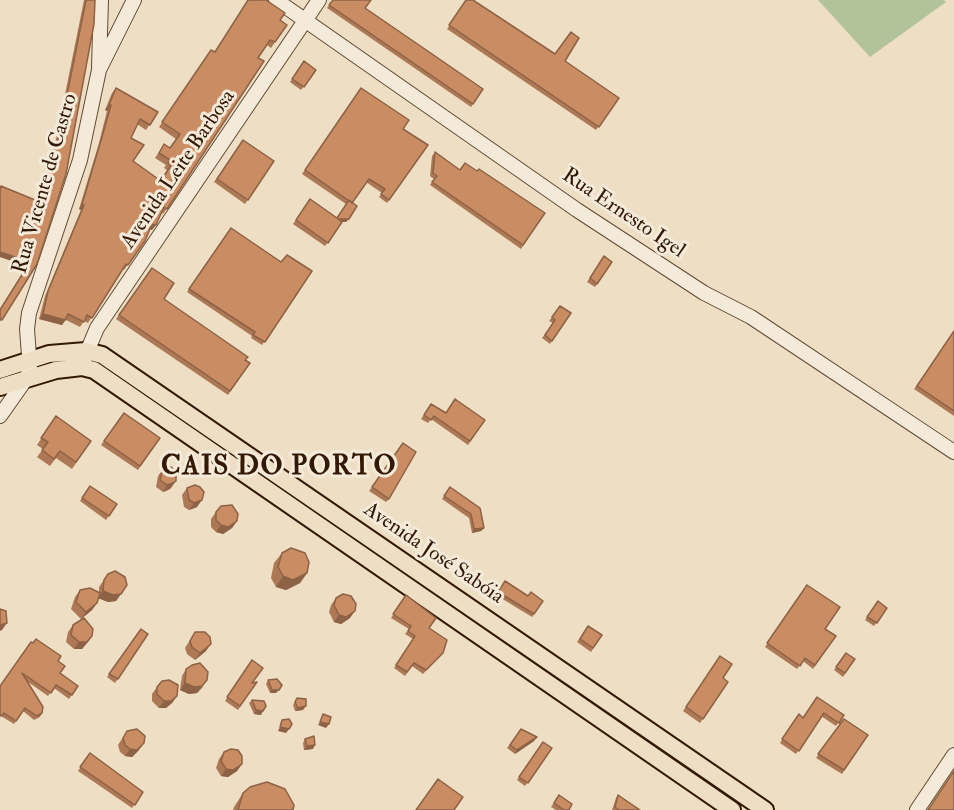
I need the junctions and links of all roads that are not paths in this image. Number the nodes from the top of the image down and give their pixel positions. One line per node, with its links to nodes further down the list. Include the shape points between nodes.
1 (101, 0): 6 (street, Rua Vicente de Castro)
2 (134, 0): 6 (street, Rua Vicente de Castro)
3 (276, 0): 5 (street, Rua Ernesto Igel)
4 (319, 0): 5 (street, Avenida Leite Barbosa)
5 (305, 20): 8 (street, Avenida Leite Barbosa, via 98,328); 13 (street, Rua Ernesto Igel, via 577,210 704,293 752,316)
6 (99, 70): 7 (street, Rua Vicente de Castro, via 80,160 29,313)
7 (30, 359): 8 (main road, Avenida José Sabóia, via 49,354); 9 (main road, Avenida José Sabóia); 10 (street, Rua Vicente de Castro)
8 (84, 359): 10 (main road); 15 (main road, Avenida José Sabóia, via 94,370); 16 (main road, Avenida José Sabóia, via 102,355)
9 (0, 370)
10 (26, 379): 11 (main road); 12 (street)
11 (0, 387)
12 (0, 416)
13 (954, 452)
14 (954, 755): 17 (street)
15 (732, 810)
16 (765, 810)
17 (917, 810)

